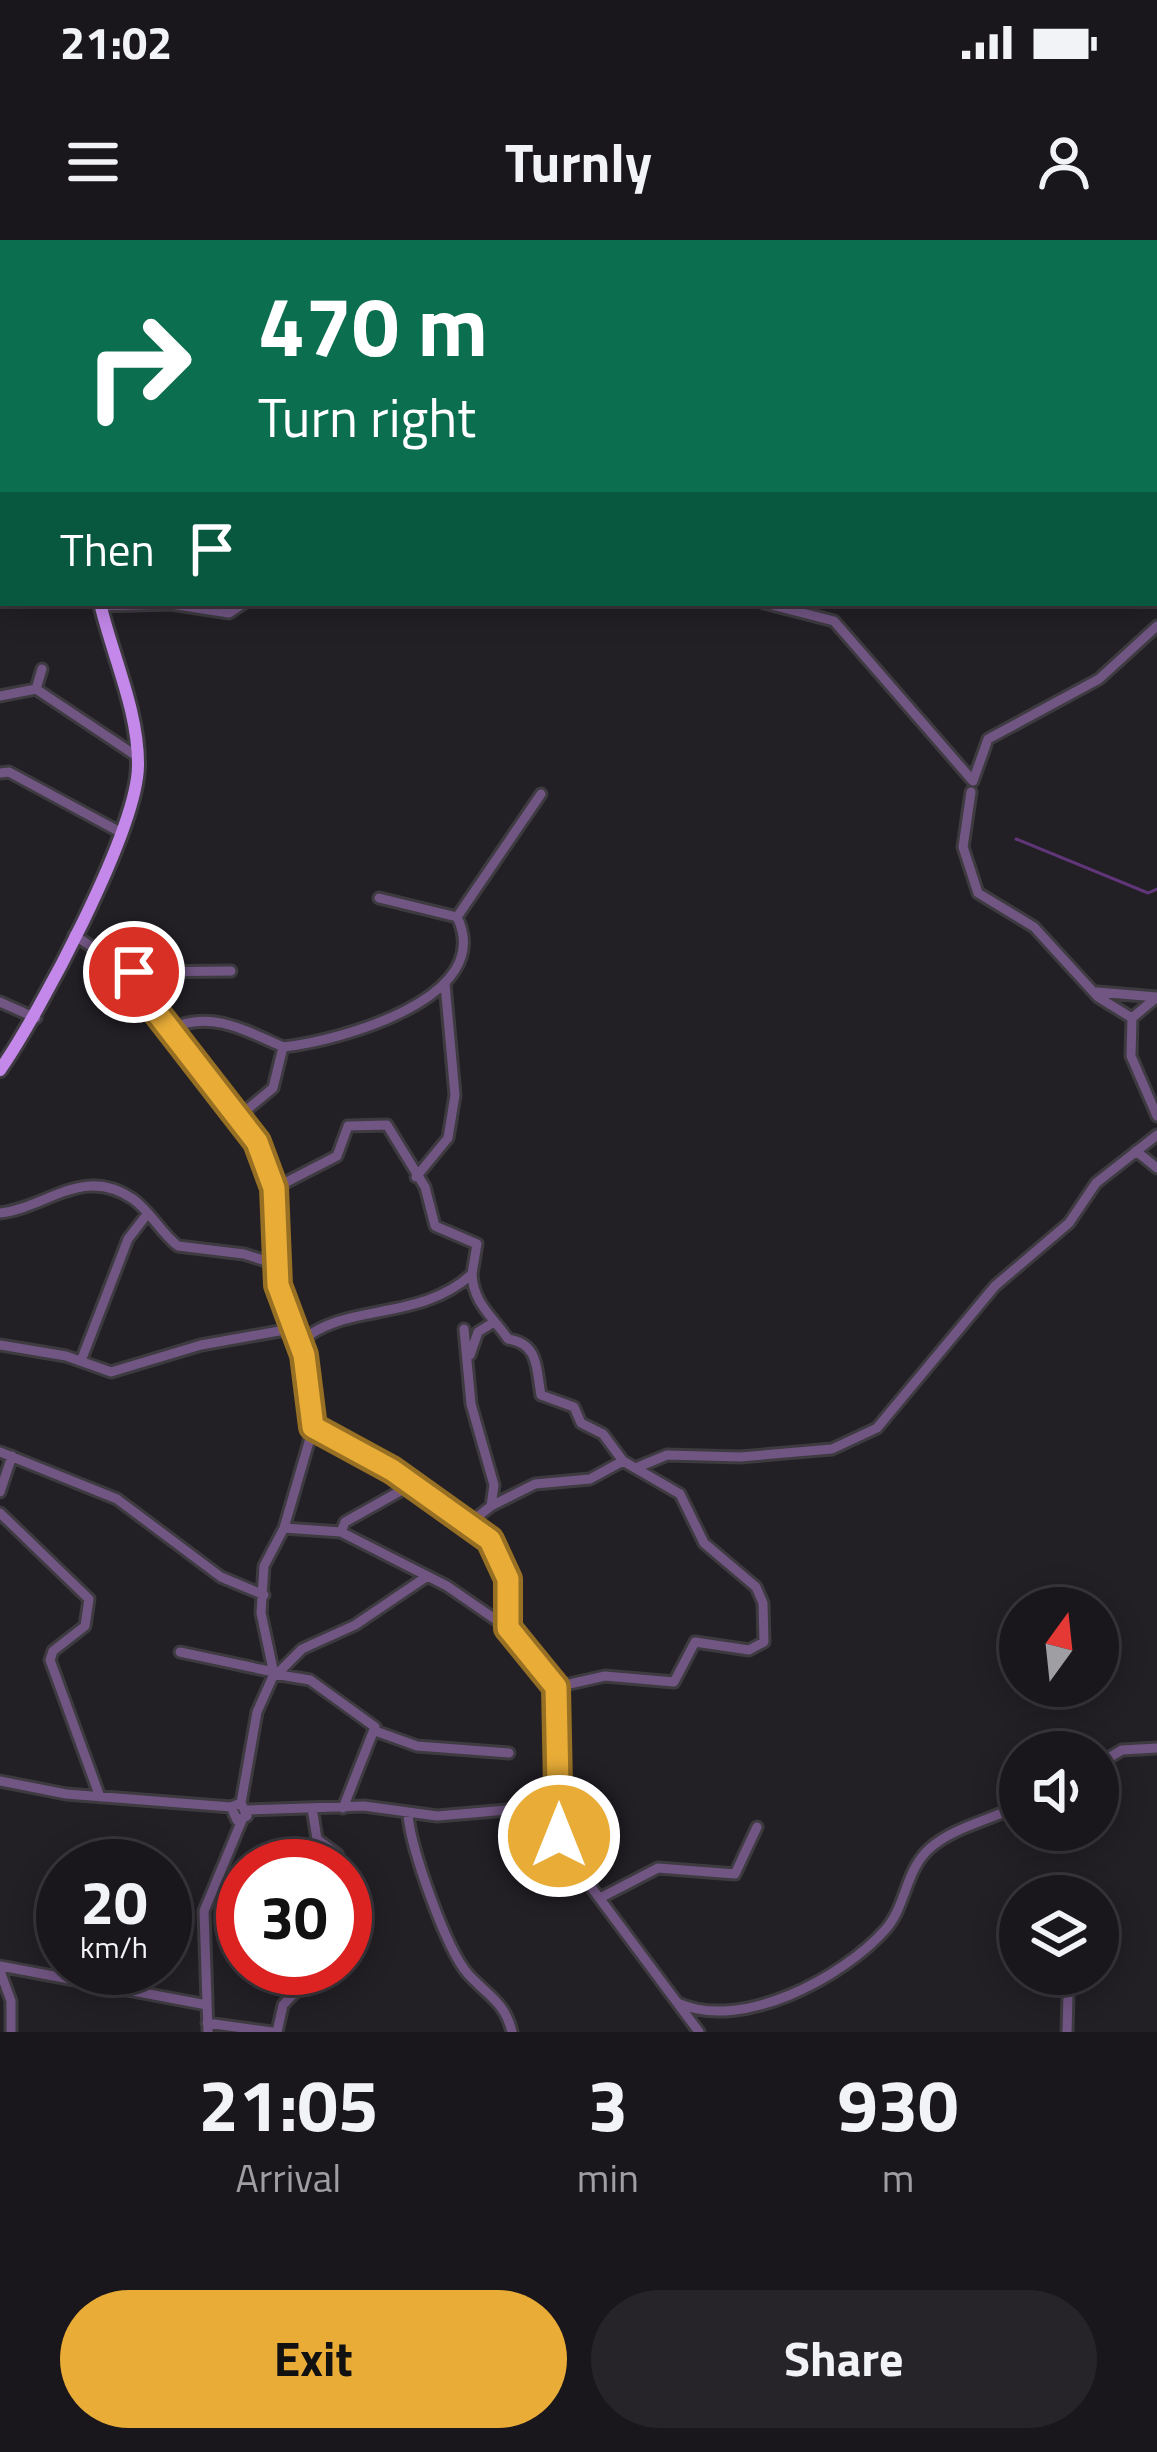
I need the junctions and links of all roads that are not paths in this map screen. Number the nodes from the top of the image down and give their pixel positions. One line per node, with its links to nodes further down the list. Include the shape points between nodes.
1 (101, 606): 9 (main road)
2 (184, 606): 3 (street, via 229,613)
3 (240, 606)
4 (776, 606): 5 (street, via 834,621 973,781 988,739 1099,679)
5 (1157, 626)
6 (42, 669): 7 (street)
7 (36, 689): 8 (street); 9 (street)
8 (0, 696)
9 (138, 757): 13 (main road)
10 (0, 773): 13 (street)
11 (971, 792): 20 (street, via 963,847 978,893 1034,927)
12 (541, 794): 15 (street)
13 (120, 832): 16 (main road)
14 (379, 898): 15 (street)
15 (457, 917): 19 (street, via 465,943)
16 (74, 935): 18 (street); 22 (main road)
17 (231, 971): 18 (street, via 134,972)
18 (133, 982): 24 (street)
19 (445, 984): 25 (street, via 394,1015); 32 (street, via 455,1095 448,1138)
20 (1094, 992): 23 (street); 23 (street, via 1157,998)
21 (0, 1002): 22 (street)
22 (36, 1018): 26 (main road)
23 (1132, 1018): 27 (street, via 1131,1056)
24 (170, 1029): 25 (street, via 213,1021); 28 (street)
25 (284, 1047): 28 (street, via 273,1088)
26 (0, 1070)
27 (1157, 1116)
28 (238, 1117): 33 (street)
29 (1157, 1135): 30 (street)
30 (1136, 1151): 31 (street); 48 (street, via 995,1286 877,1428 832,1449 667,1456)
31 (1157, 1168)
32 (416, 1178): 33 (street, via 394,1129 359,1123 348,1126 337,1156); 37 (street, via 435,1226 477,1244)
33 (274, 1188): 36 (street)
34 (0, 1213): 35 (street, via 85,1184 120,1192)
35 (148, 1213): 36 (street, via 178,1246); 44 (street, via 128,1239)
36 (278, 1265): 39 (street, via 282,1303)
37 (472, 1274): 38 (street); 41 (street, via 417,1306 358,1315)
38 (494, 1322): 43 (street, via 478,1332); 47 (street, via 533,1354 541,1395 574,1407)
39 (296, 1328): 41 (street); 44 (street, via 201,1345 122,1371)
40 (464, 1329): 43 (street)
41 (300, 1342): 45 (street)
42 (0, 1346): 44 (street)
43 (468, 1358): 51 (street, via 471,1404 494,1485)
44 (81, 1361)
45 (313, 1427): 49 (street); 54 (street)
46 (6, 1454): 50 (street); 57 (street, via 117,1499 221,1577)
47 (623, 1461): 48 (street); 51 (street, via 590,1479 535,1484)
48 (638, 1467): 61 (street, via 680,1494 704,1544 755,1587 764,1642 749,1650 695,1642 674,1682 605,1676)
49 (411, 1485): 53 (street); 55 (street, via 345,1522)
50 (0, 1492)
51 (491, 1506): 53 (street)
52 (0, 1513): 67 (street, via 89,1600 85,1626 50,1660)
53 (471, 1522): 58 (street, via 490,1540 508,1579)
54 (284, 1528): 55 (street); 57 (street, via 264,1566)
55 (341, 1532): 56 (street)
56 (426, 1576): 58 (street); 60 (street)
57 (264, 1595): 60 (street)
58 (508, 1628): 61 (street)
59 (180, 1652): 60 (street)
60 (274, 1673): 62 (street, via 319,1685); 70 (street, via 257,1712)
61 (556, 1687): 73 (street)
62 (375, 1727): 65 (street, via 380,1736 418,1746); 69 (street)
63 (1157, 1748): 64 (street)
64 (1119, 1752)
65 (509, 1753)
66 (0, 1781): 67 (street)
67 (100, 1797): 70 (street)
68 (312, 1808): 69 (street); 70 (street); 75 (street)
69 (343, 1808): 71 (street)
70 (241, 1810): 81 (street, via 204,1911)
71 (408, 1815): 73 (street, via 507,1810); 85 (street, via 429,1894 465,1972 506,2007)
72 (999, 1815): 80 (street, via 929,1849 885,1930 828,1978 754,2005)
73 (560, 1822): 76 (street, via 571,1860)
74 (757, 1827): 76 (street, via 735,1874 658,1868)
75 (319, 1839)
76 (600, 1898): 80 (street)
77 (0, 1968): 81 (street); 83 (street)
78 (292, 1995): 84 (street)
79 (1068, 1995): 87 (street)
80 (678, 2003): 86 (street)
81 (207, 2005): 82 (street)
82 (207, 2027): 84 (street)
83 (11, 2032)
84 (274, 2032)
85 (512, 2032)
86 (699, 2032)
87 (1067, 2032)

